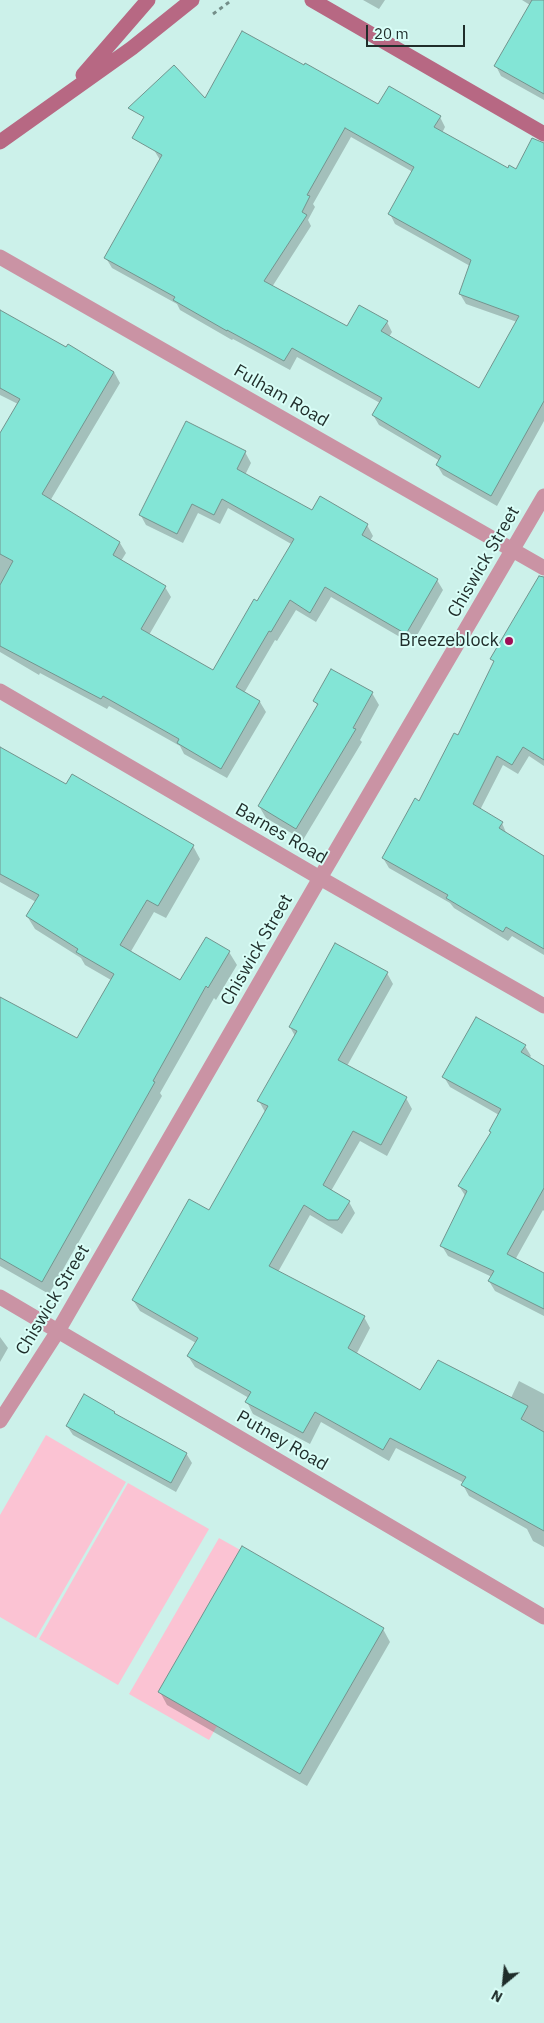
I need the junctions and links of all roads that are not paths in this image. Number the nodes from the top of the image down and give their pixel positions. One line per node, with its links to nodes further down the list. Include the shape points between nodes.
1 (148, 0): 4 (main road)
2 (192, 0): 4 (main road, via 132,48)
3 (312, 0): 5 (main road)
4 (67, 93): 6 (main road)
5 (544, 134)
6 (0, 142)
7 (0, 257): 9 (street, Fulham Road)
8 (544, 496): 9 (street, Chiswick Street)
9 (513, 550): 10 (street, Fulham Road); 12 (street, Chiswick Street)
10 (544, 568)
11 (0, 691): 12 (street, Barnes Road)
12 (320, 878): 13 (street, Barnes Road); 15 (street, Chiswick Street)
13 (544, 1006)
14 (0, 1298): 15 (street, Putney Road)
15 (58, 1331): 16 (street, Chiswick Street); 17 (street, Putney Road)
16 (0, 1421)
17 (544, 1617)

